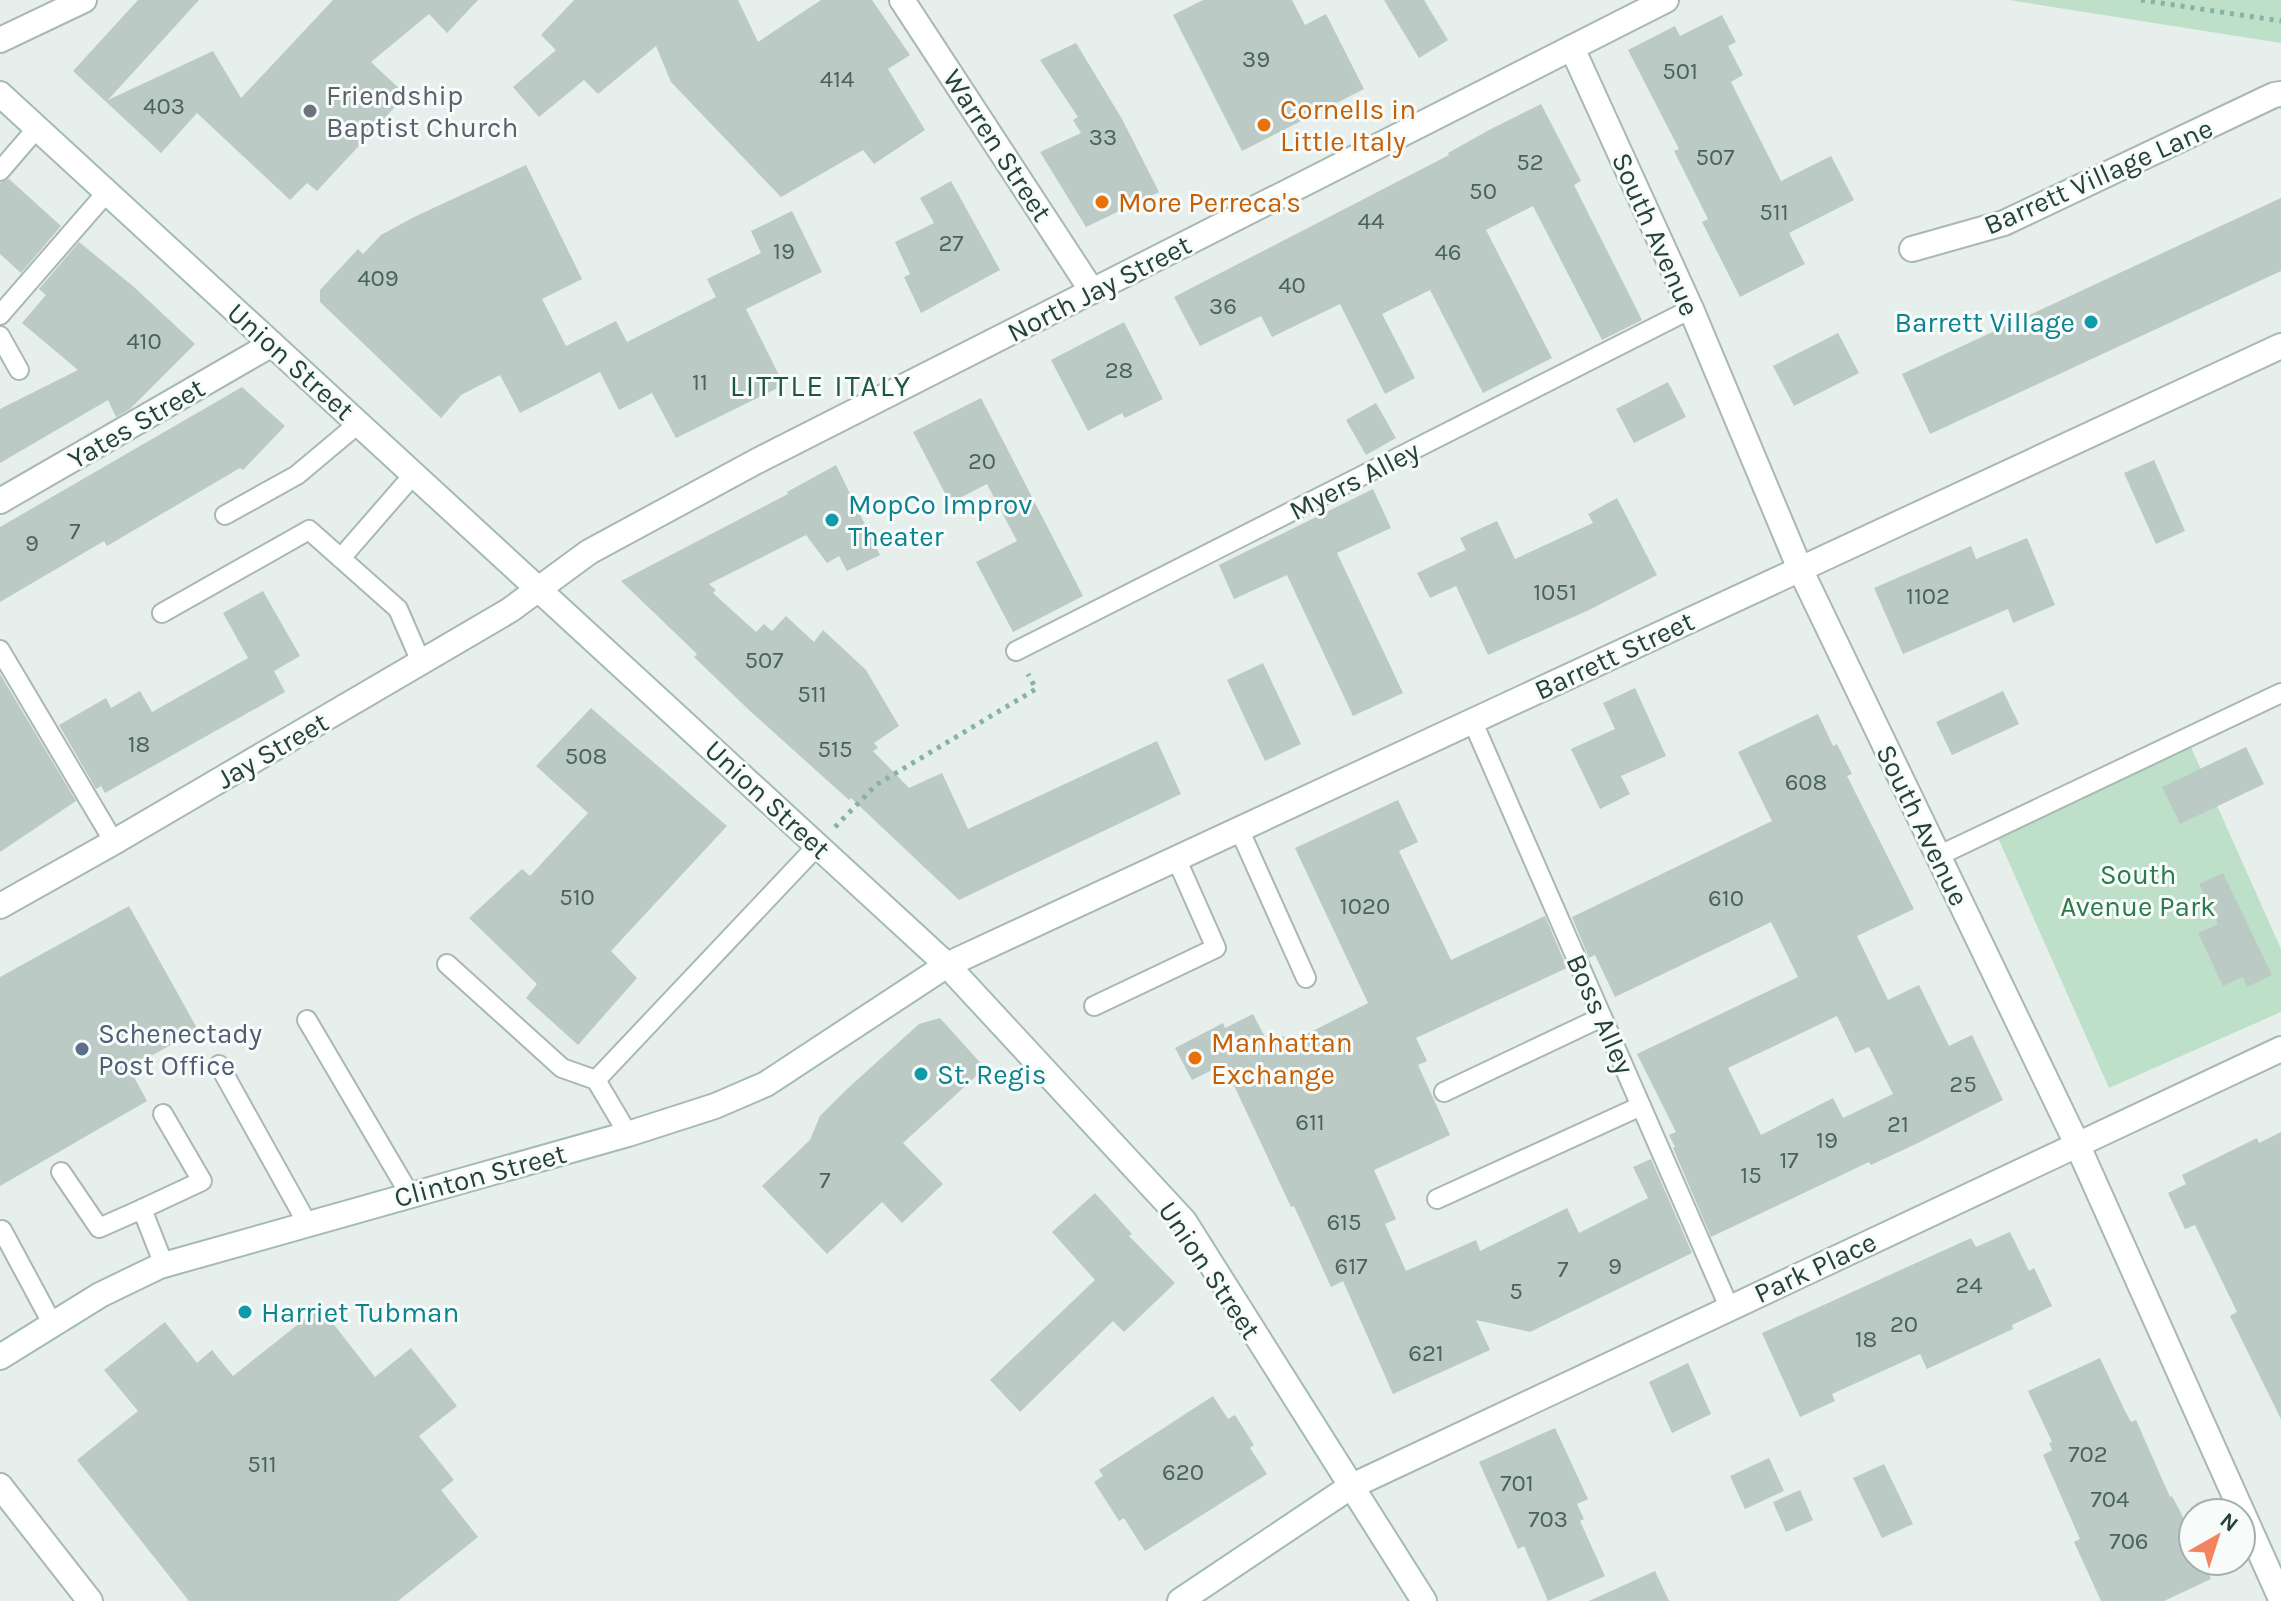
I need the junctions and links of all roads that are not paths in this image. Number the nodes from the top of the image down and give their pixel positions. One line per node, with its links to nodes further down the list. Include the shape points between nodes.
1 (84, 0): 4 (street)
2 (902, 0): 12 (street, Warren Street)
3 (1666, 0): 5 (street, North Jay Street)
4 (0, 40)
5 (1572, 48): 12 (street, North Jay Street); 13 (street, South Avenue)
6 (0, 94): 8 (street, Union Street)
7 (2281, 94): 11 (street, Barrett Village Lane, via 2004,223)
8 (37, 128): 9 (lane); 10 (street, Union Street)
9 (0, 171)
10 (107, 192): 14 (lane); 16 (street, Union Street)
11 (1912, 249)
12 (1092, 291): 25 (street, North Jay Street, via 589,552)
13 (1691, 309): 24 (street, South Avenue); 28 (lane, Myers Alley)
14 (0, 315)
15 (0, 336): 18 (lane)
16 (272, 344): 19 (street, Union Street); 21 (street, Yates Street)
17 (2281, 346): 24 (street, Barrett Street)
18 (19, 370)
19 (359, 423): 20 (street, Union Street); 22 (lane, via 297,475)
20 (414, 474): 23 (lane); 25 (street, Union Street)
21 (0, 501)
22 (225, 515)
23 (341, 558): 26 (lane, via 309,530); 29 (lane, via 398,609)
24 (1800, 569): 31 (street, Barrett Street); 35 (street, South Avenue)
25 (541, 590): 29 (street, Jay Street); 34 (street, Union Street)
26 (162, 613)
27 (0, 650): 33 (lane)
28 (1016, 651)
29 (421, 662): 33 (street, Jay Street)
30 (2281, 693): 35 (lane)
31 (1472, 720): 32 (street, Barrett Street); 42 (lane, Boss Alley)
32 (1239, 829): 36 (street, Barrett Street); 40 (lane)
33 (114, 842): 37 (street, Jay Street)
34 (818, 845): 39 (street, Union Street); 46 (lane)
35 (1938, 856): 51 (street, South Avenue)
36 (1176, 858): 39 (street, Barrett Street); 41 (lane, via 1216,948)
37 (0, 906)
38 (447, 964): 46 (lane, via 562,1068)
39 (947, 965): 50 (street, Clinton Street, via 766,1084); 63 (street, Union Street, via 1184,1221)
40 (1306, 978)
41 (1094, 1006)
42 (1602, 1017): 47 (lane); 48 (lane, Boss Alley)
43 (307, 1020): 53 (lane)
44 (2281, 1049): 51 (street, Park Place)
45 (219, 1065): 56 (lane)
46 (596, 1080): 50 (lane)
47 (1444, 1092)
48 (1641, 1106): 54 (lane); 59 (lane, Boss Alley)
49 (163, 1114): 55 (lane, via 202,1181)
50 (628, 1134): 53 (street, Clinton Street)
51 (2077, 1144): 59 (street, Park Place); 64 (street, South Avenue)
52 (61, 1172): 55 (lane, via 99,1228)
53 (410, 1195): 56 (street, Clinton Street)
54 (1437, 1199)
55 (142, 1209): 58 (lane)
56 (307, 1223): 58 (street, Clinton Street)
57 (2, 1230): 60 (lane)
58 (164, 1265): 60 (street, Clinton Street)
59 (1729, 1307): 63 (street, Park Place)
60 (52, 1323): 61 (street, Clinton Street)
61 (0, 1357)
62 (0, 1486): 65 (street)
63 (1350, 1487): 66 (street, Park Place); 67 (street, Union Street)
64 (2281, 1599)
65 (90, 1601)
66 (1180, 1601)
67 (1424, 1601)

